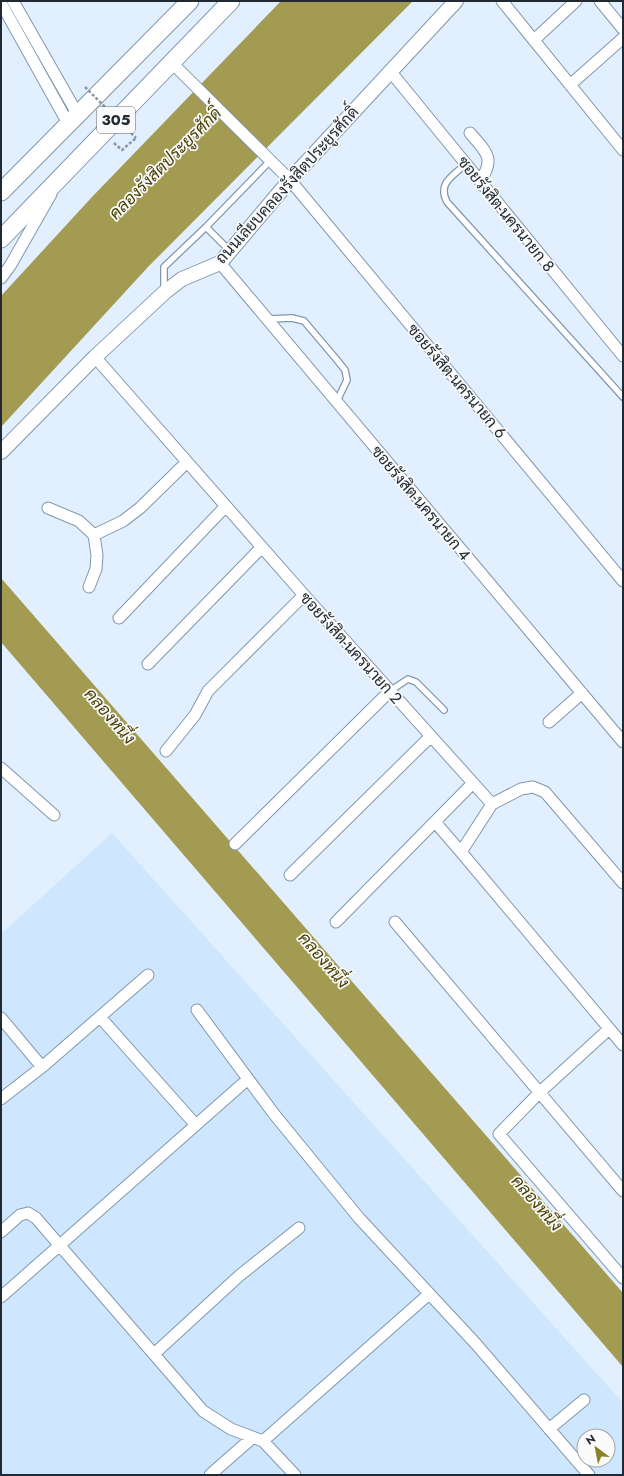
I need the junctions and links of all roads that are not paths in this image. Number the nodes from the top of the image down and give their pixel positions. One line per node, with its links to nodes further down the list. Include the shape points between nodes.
1 (14, 1): 15 (street)
2 (190, 1): 15 (main road, 305)
3 (231, 1): 12 (main road, 305)
4 (456, 1): 13 (street, ถนนเลียบคลองรังสิตประยูรศักดิ์)
5 (502, 1): 11 (street)
6 (576, 1): 11 (street)
7 (600, 1): 9 (street)
8 (1, 3): 15 (street)
9 (623, 29)
10 (623, 38): 14 (street)
11 (534, 40): 14 (street)
12 (172, 62): 18 (street, ซอยรังสิต-นครนายก 6); 20 (main road, 305)
13 (390, 71): 19 (street, ซอยรังสิต-นครนายก 8); 21 (street, ถนนเลียบคลองรังสิตประยูรศักดิ์)
14 (570, 85): 17 (street)
15 (73, 120): 23 (main road, 305)
16 (470, 133): 22 (street, via 488,156 487,171)
17 (623, 150)
18 (266, 158): 21 (street, ซอยรังสิต-นครนายก 6); 24 (lane)
19 (466, 164): 22 (street, ซอยรังสิต-นครนายก 8); 33 (lane, via 443,188 447,202)
20 (62, 175): 25 (main road, 305); 28 (street)
21 (290, 180): 26 (street, ถนนเลียบคลองรังสิตประยูรศักดิ์); 41 (street, ซอยรังสิต-นครนายก 6)
22 (480, 181): 31 (street, ซอยรังสิต-นครนายก 8)
23 (1, 192)
24 (206, 227): 26 (lane); 29 (lane, via 164,267)
25 (1, 239)
26 (231, 252): 27 (street, ถนนเลียบคลองรังสิตประยูรศักดิ์)
27 (220, 263): 29 (street, ถนนเลียบคลองรังสิตประยูรศักดิ์, via 182,279); 30 (street, ซอยรังสิต-นครนายก 4)
28 (1, 278)
29 (165, 292): 32 (street, ถนนเลียบคลองรังสิตประยูรศักดิ์)
30 (268, 319): 34 (street, ซอยรังสิต-นครนายก 4); 34 (lane, via 292,318 304,321 338,360 345,370 347,380)
31 (623, 356)
32 (95, 357): 35 (street, ถนนเลียบคลองรังสิตประยูรศักดิ์); 36 (street, ซอยรังสิต-นครนายก 2)
33 (623, 397)
34 (336, 403): 47 (street, ซอยรังสิต-นครนายก 4)
35 (1, 452)
36 (186, 463): 37 (street, ซอยรังสิต-นครนายก 2); 39 (street, via 140,508 123,521)
37 (225, 507): 40 (street, ซอยรังสิต-นครนายก 2); 44 (street)
38 (48, 508): 39 (street, via 79,521)
39 (94, 535): 42 (street, via 96,569)
40 (262, 547): 43 (street, ซอยรังสิต-นครนายก 2); 45 (street)
41 (623, 581)
42 (89, 587)
43 (304, 595): 46 (street, ซอยรังสิต-นครนายก 2); 52 (street, via 208,691 195,715)
44 (119, 618)
45 (148, 664)
46 (390, 691): 48 (lane, via 408,679 416,682); 50 (street, ซอยรังสิต-นครนายก 2); 58 (street)
47 (582, 693): 49 (street); 51 (street, ซอยรังสิต-นครนายก 4)
48 (444, 710)
49 (549, 722)
50 (431, 736): 54 (street, ซอยรังสิต-นครนายก 2); 60 (street)
51 (623, 742)
52 (166, 751)
53 (1, 768): 56 (street)
54 (473, 783): 55 (street, ซอยรังสิต-นครนายก 2); 57 (street)
55 (492, 804): 59 (street); 61 (street, via 521,788 533,787 545,792)
56 (54, 815)
57 (435, 822): 59 (street); 62 (street)
58 (235, 844)
59 (461, 852): 68 (street)
60 (290, 875)
61 (623, 883)
62 (336, 922)
63 (395, 922): 72 (street)
64 (148, 975): 66 (street)
65 (197, 1010): 71 (street)
66 (100, 1017): 70 (street); 74 (street)
67 (1, 1018): 70 (street)
68 (609, 1029): 69 (street); 72 (street)
69 (623, 1045)
70 (42, 1067): 73 (street)
71 (248, 1079): 74 (street); 80 (street, via 359,1218)
72 (540, 1092): 75 (street); 79 (street, via 500,1131 500,1136)
73 (1, 1099)
74 (195, 1124): 78 (street)
75 (623, 1191)
76 (298, 1228): 82 (street, via 239,1276)
77 (1, 1232): 78 (street, via 20,1215 28,1213 36,1218)
78 (59, 1246): 81 (street); 82 (street)
79 (623, 1278)
80 (429, 1294): 84 (street); 86 (street)
81 (1, 1297)
82 (154, 1354): 85 (street, via 203,1411 231,1429)
83 (584, 1400): 84 (street)
84 (549, 1429): 89 (street)
85 (252, 1438): 86 (street); 87 (street)
86 (263, 1441): 88 (street)
87 (210, 1475)
88 (295, 1475)
89 (589, 1475)

